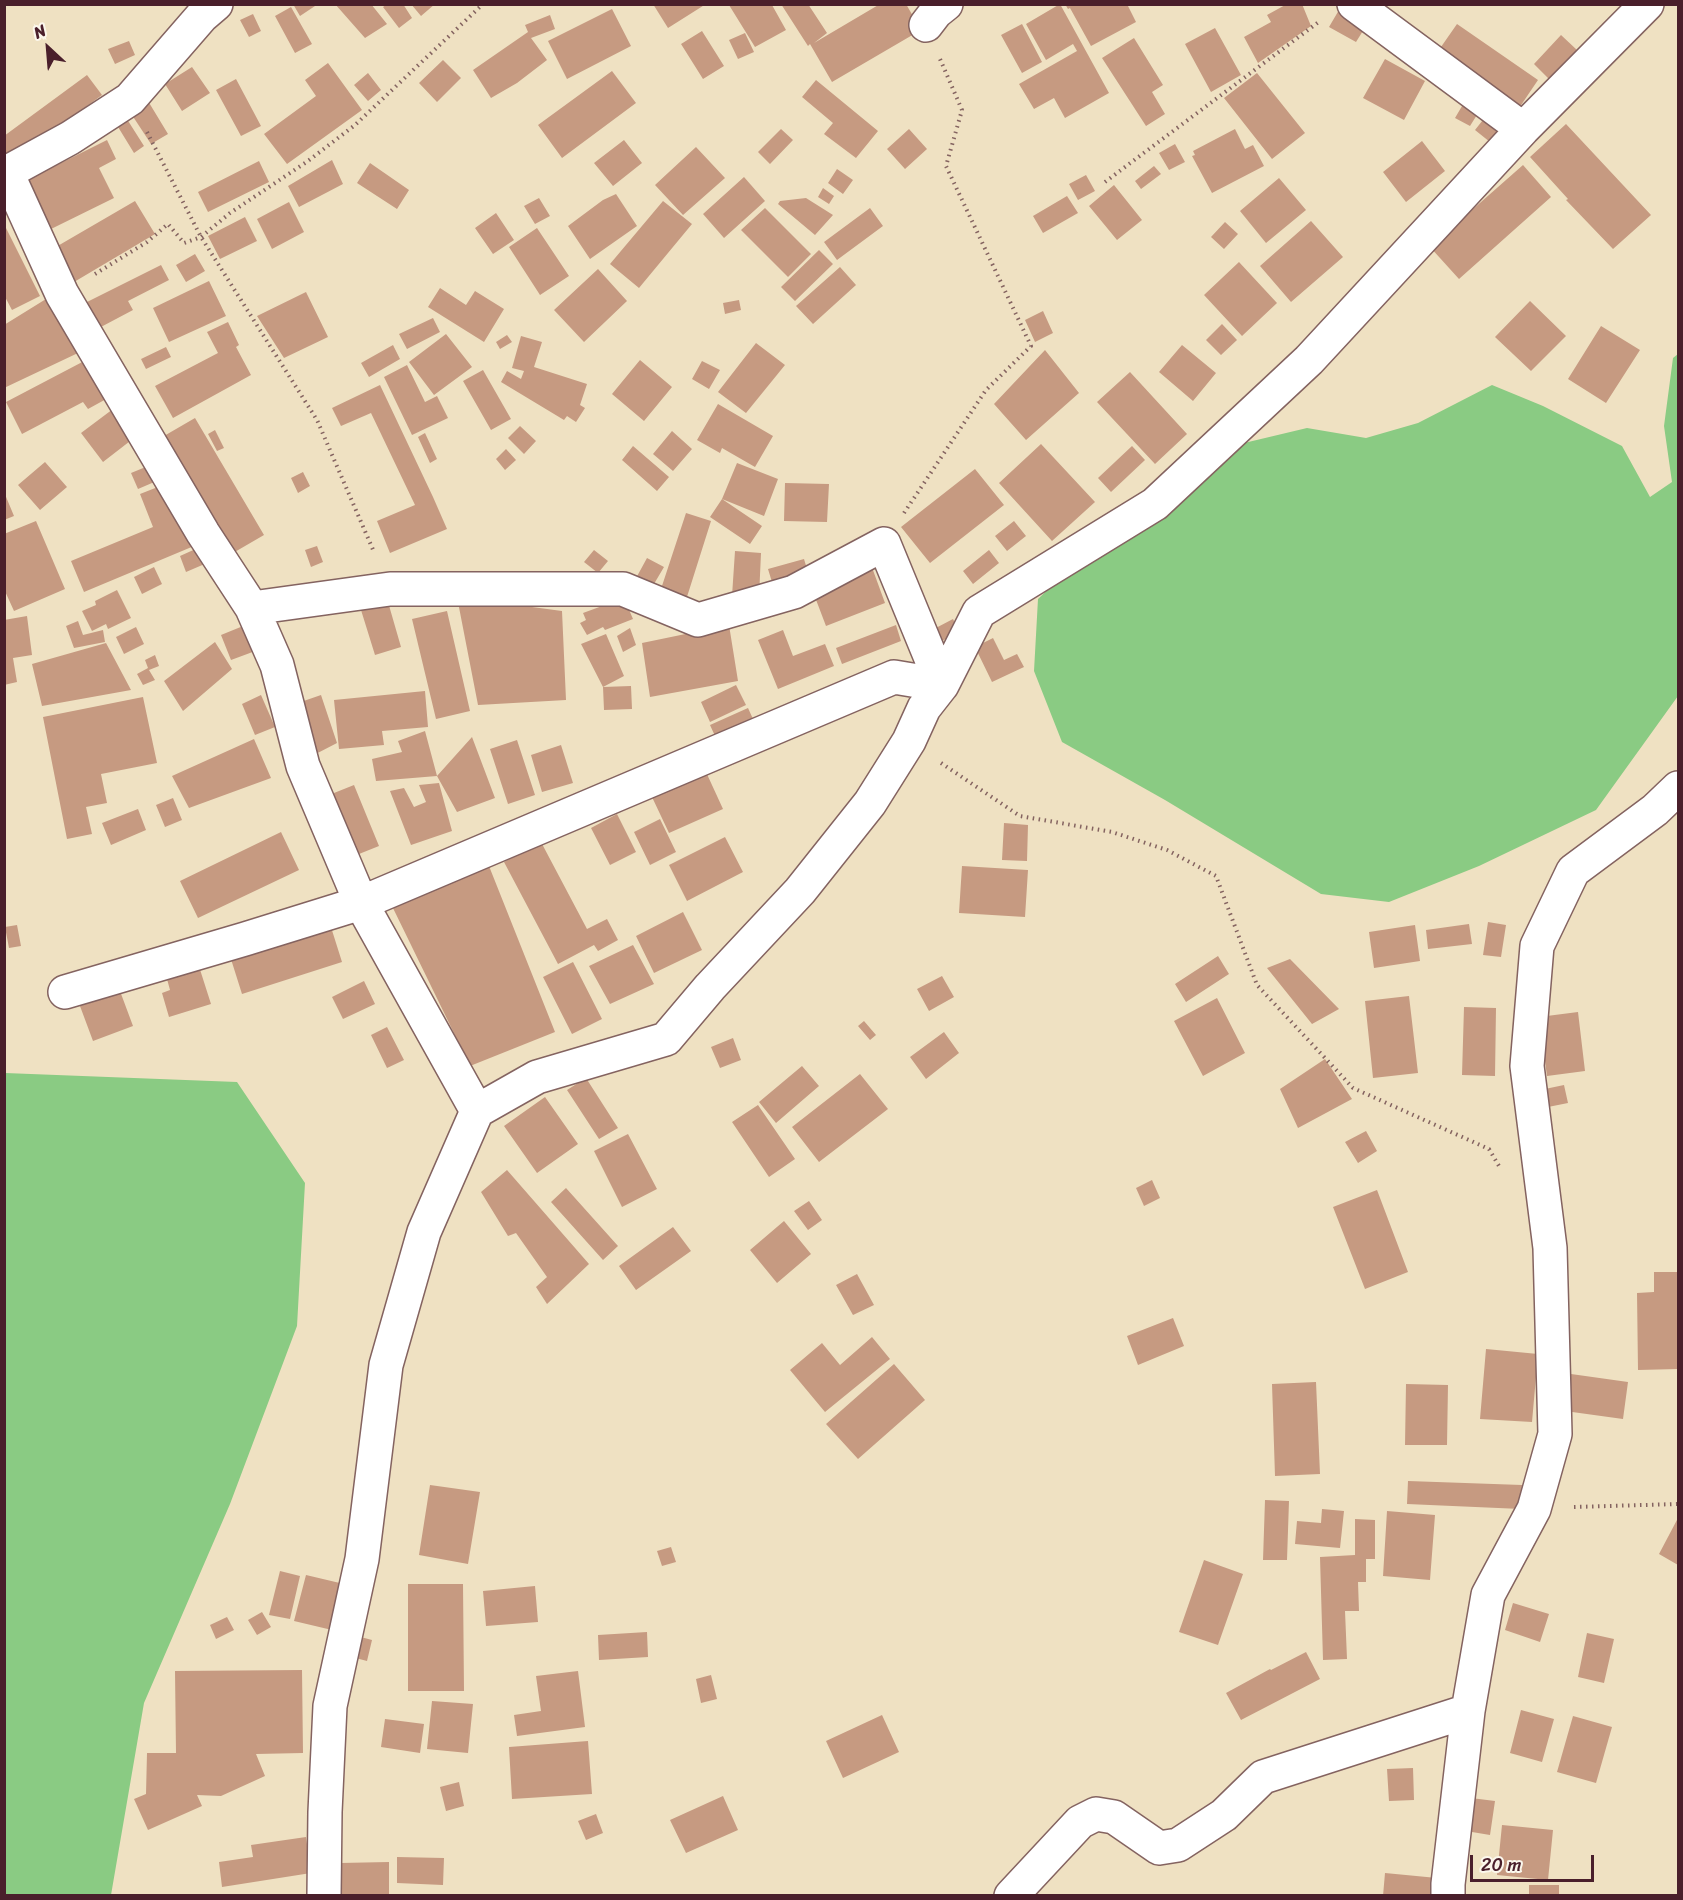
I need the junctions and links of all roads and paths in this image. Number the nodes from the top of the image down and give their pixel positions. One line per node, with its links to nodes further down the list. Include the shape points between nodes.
1 (216, 4): 7 (street)
2 (483, 4): 11 (path, via 355,125)
3 (1354, 4): 8 (street)
4 (1647, 4): 8 (street)
5 (934, 11): 13 (path, via 962,110 946,166 1031,346 987,390)
6 (1322, 18): 10 (path)
7 (130, 99): 9 (street); 11 (path)
8 (1523, 129): 16 (street, via 1309,360 1155,504 979,612)
9 (5, 173): 12 (street)
10 (1105, 182)
11 (201, 237): 12 (path, via 184,243 168,224 147,242); 14 (path, via 317,420)
12 (62, 294): 15 (street, via 203,533)
13 (884, 544): 14 (street, via 794,592 698,620 623,589); 16 (street)
14 (390, 589): 15 (street)
15 (252, 608): 19 (street, via 277,665 303,766)
16 (942, 685): 17 (street, via 924,708); 19 (street, via 894,677)
17 (909, 741): 21 (street, via 870,803 800,891 666,1039 537,1077); 22 (path, via 1020,816 1112,832 1167,850 1216,876 1257,985 1353,1088 1489,1149)
18 (1678, 788): 24 (street, via 1573,871 1537,946 1527,1066 1550,1248 1555,1434)
19 (361, 903): 20 (street); 21 (street)
20 (64, 992)
21 (477, 1111): 26 (street, via 424,1232 386,1365 362,1559 330,1706)
22 (1501, 1169)
23 (1678, 1504): 24 (path)
24 (1534, 1509): 25 (street, via 1488,1595)
25 (1468, 1711): 27 (street, via 1263,1777 1224,1815 1178,1845 1159,1848 1114,1817 1096,1814 1080,1822); 28 (street)
26 (324, 1896)
27 (1011, 1896)
28 (1448, 1896)

